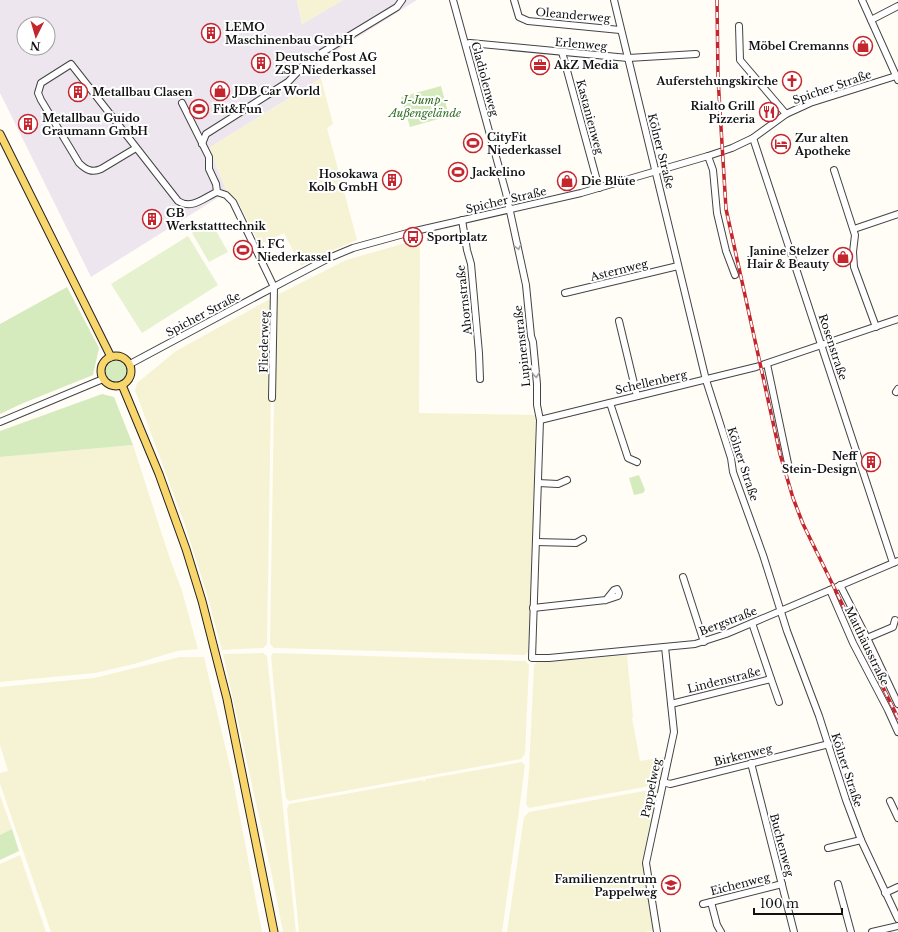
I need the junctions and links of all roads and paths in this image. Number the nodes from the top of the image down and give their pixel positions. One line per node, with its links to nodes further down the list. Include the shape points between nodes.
1 (402, 0): 19 (street, via 396,7 308,61 288,82 206,134)
2 (453, 0): 10 (street, Gladiolenweg)
3 (514, 0): 9 (street, Oleanderweg, via 519,17 528,21)
4 (614, 0): 9 (street, Kölner Straße)
5 (862, 0): 7 (street)
6 (898, 6): 7 (street)
7 (871, 20): 14 (street)
8 (739, 26): 16 (street, via 740,60)
9 (620, 30): 13 (street, Kölner Straße)
10 (466, 44): 11 (street, Erlenweg); 26 (street, Gladiolenweg)
11 (562, 52): 13 (street, Erlenweg); 24 (street, Kastanienweg)
12 (696, 54): 13 (street, Erlenweg)
13 (628, 58): 22 (street, Kölner Straße)
14 (897, 78): 16 (street, Spicher Straße, via 810,103)
15 (182, 103): 19 (street)
16 (786, 114): 18 (street, Spicher Straße)
17 (0, 134): 38 (main road)
18 (753, 138): 21 (street, Spicher Straße); 37 (street, Rosenstraße)
19 (202, 144): 25 (street, via 209,157 209,169)
20 (136, 148): 20 (street, via 101,169 85,169 45,108 38,93 41,83 71,64); 25 (street, via 178,201 184,205)
21 (708, 156): 22 (street, Spicher Straße); 31 (street, via 714,170 718,213 726,251)
22 (654, 170): 24 (street, Spicher Straße); 30 (street, Kölner Straße)
23 (834, 170): 29 (street)
24 (599, 188): 26 (street, Spicher Straße)
25 (217, 192): 32 (street, via 226,195 233,202)
26 (509, 209): 28 (street, Spicher Straße); 48 (street, Lupinenstraße, one-way to 48, via 526,285 537,384 536,405)
27 (898, 214): 29 (street)
28 (462, 220): 32 (street, Spicher Straße, via 353,248); 42 (street, Ahornstraße, via 471,264)
29 (854, 229): 36 (street, via 856,235 853,259)
30 (678, 266): 33 (street, Asternweg); 43 (street, Kölner Straße)
31 (735, 275)
32 (274, 287): 39 (street, Spicher Straße); 46 (street, Fliederweg)
33 (565, 293)
34 (898, 319): 36 (street, Schellenberg)
35 (619, 321): 45 (street)
36 (876, 327): 37 (street, Schellenberg)
37 (821, 345): 40 (street, Schellenberg); 56 (street, Rosenstraße)
38 (111, 357): 39 (main road, via 120,356); 41 (main road, via 101,369)
39 (130, 364): 44 (main road, via 130,379)
40 (766, 364): 43 (street, Schellenberg); 51 (street)
41 (103, 379): 44 (main road, via 109,385); 49 (street)
42 (480, 379)
43 (706, 380): 45 (street, Schellenberg); 62 (street, Kölner Straße, via 731,458 733,472)
44 (122, 385): 89 (main road, via 159,474 204,607 229,707)
45 (637, 396): 47 (street, Schellenberg)
46 (272, 398)
47 (610, 403): 48 (street, Schellenberg); 50 (street, via 628,458)
48 (540, 420): 53 (street, Lupinenstraße)
49 (0, 422)
50 (637, 462)
51 (789, 468)
52 (566, 480): 53 (street, via 558,484)
53 (538, 483): 55 (street, Lupinenstraße)
54 (583, 539): 55 (street, via 576,543)
55 (536, 542): 61 (street, Lupinenstraße)
56 (896, 562): 58 (street, Bergstraße)
57 (683, 577): 67 (street)
58 (840, 585): 59 (street, Bergstraße); 66 (street)
59 (830, 590): 62 (street, Bergstraße); 73 (street, Matthäusstraße, via 853,643)
60 (606, 600): 61 (street)
61 (534, 608): 65 (street, Lupinenstraße)
62 (781, 611): 64 (street, Bergstraße); 74 (street, Kölner Straße)
63 (895, 620): 66 (street, via 893,627)
64 (752, 623): 67 (street, Bergstraße); 69 (street, Lindenstraße)
65 (533, 632): 68 (street, Bergstraße, via 532,658)
66 (867, 638): 72 (street)
67 (704, 642): 68 (street, Bergstraße)
68 (665, 647): 71 (street, Pappelweg)
69 (771, 679): 70 (street); 71 (street, Lindenstraße)
70 (779, 702)
71 (671, 704): 76 (street, Pappelweg, via 674,732)
72 (898, 704)
73 (898, 732)
74 (829, 744): 75 (street, Birkenweg); 79 (street, Kölner Straße)
75 (751, 763): 76 (street, Birkenweg, via 670,784); 81 (street, Buchenweg)
76 (663, 782): 90 (street, Pappelweg, via 646,863)
77 (890, 801): 78 (street)
78 (898, 818)
79 (861, 840): 80 (street); 84 (street, Kölner Straße)
80 (828, 848)
81 (782, 884): 85 (street, Eichenweg); 92 (street, Buchenweg)
82 (838, 884): 93 (street)
83 (898, 887): 84 (street)
84 (885, 893): 87 (street, Kölner Straße)
85 (711, 902): 86 (street, Eichenweg); 91 (street)
86 (703, 904)
87 (898, 919)
88 (898, 926): 94 (street)
89 (274, 932)
90 (657, 932)
91 (721, 932)
92 (794, 932)
93 (851, 932)
94 (872, 932)

